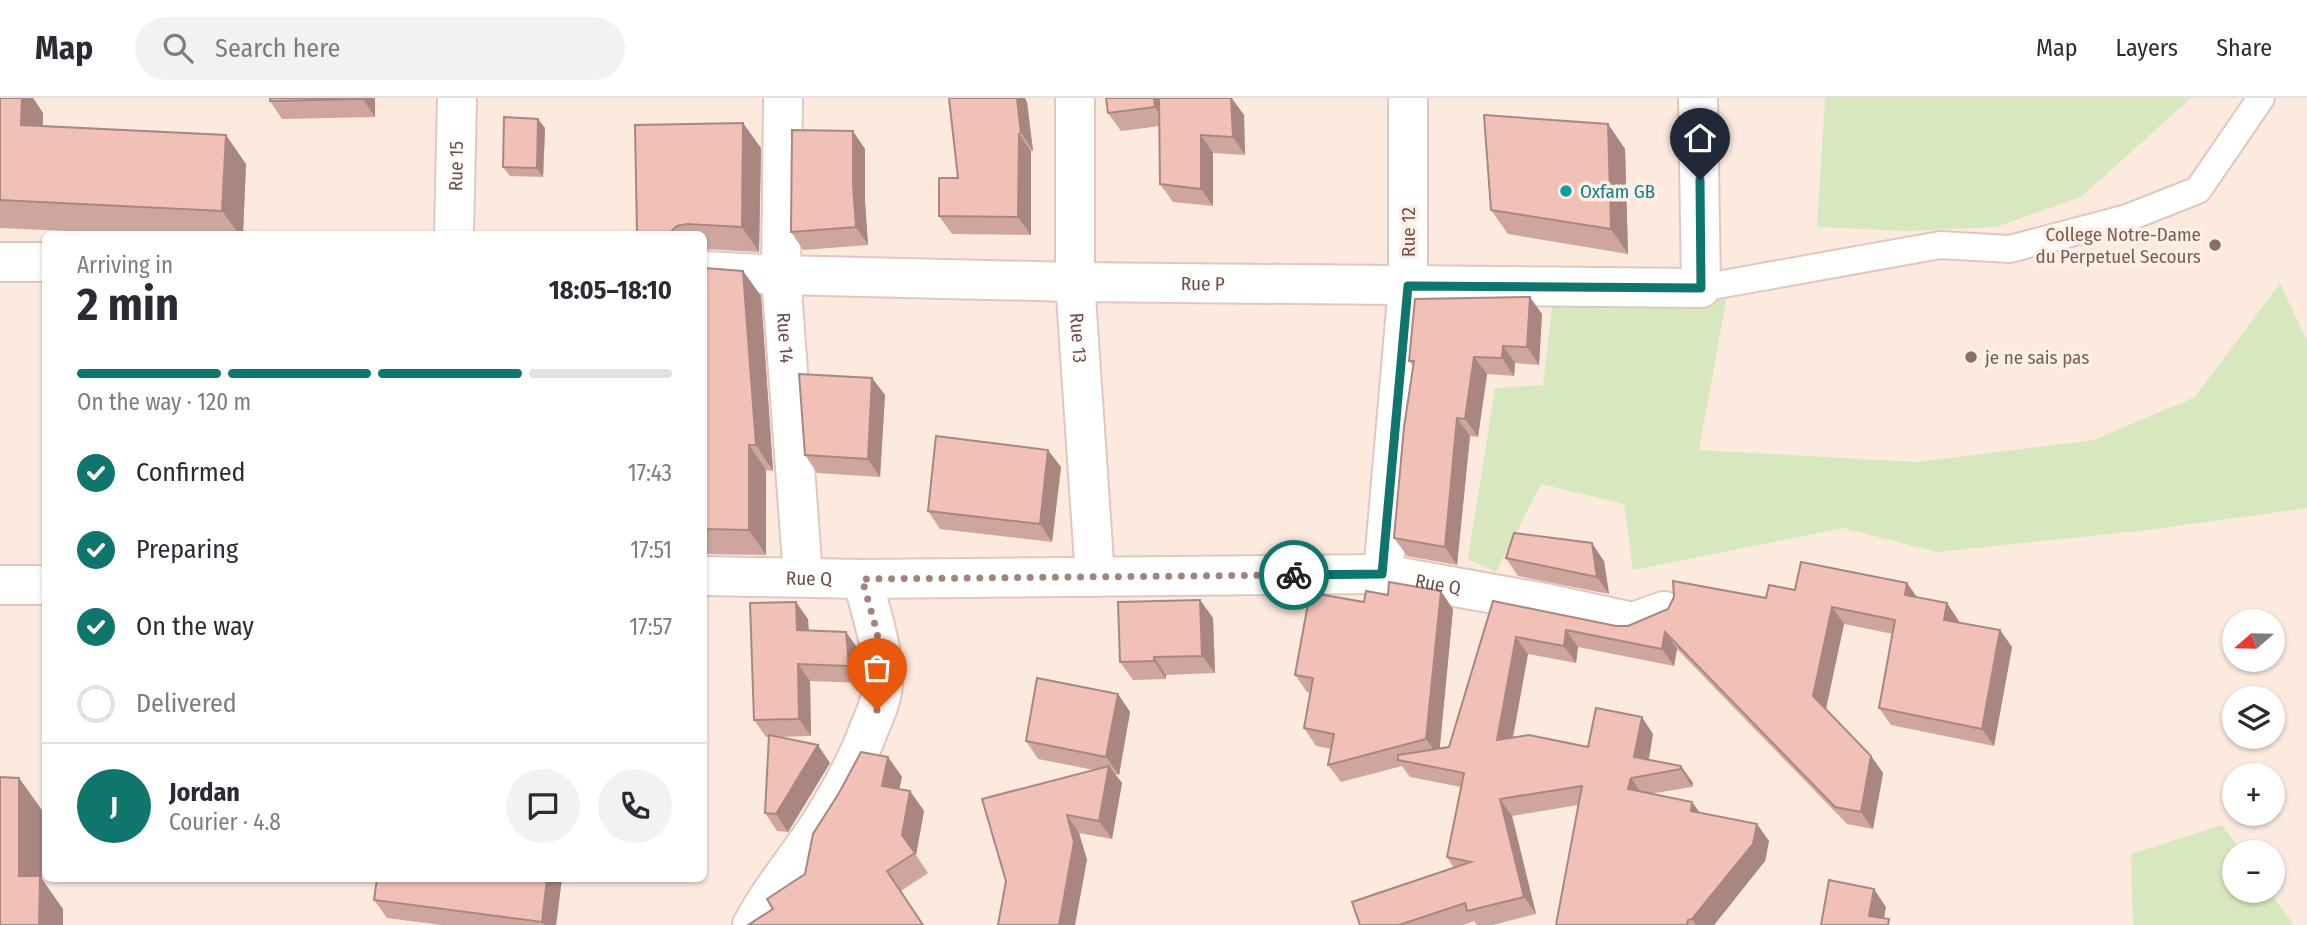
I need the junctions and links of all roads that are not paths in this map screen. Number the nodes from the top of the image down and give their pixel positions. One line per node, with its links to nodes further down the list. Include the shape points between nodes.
1 (457, 98): 7 (street, Rue 15)
2 (783, 98): 11 (street, Rue 14)
3 (1075, 98): 12 (street, Rue 13)
4 (1408, 98): 13 (street, Rue 12)
5 (1698, 98): 14 (street)
6 (2260, 98): 14 (lane, via 2198,190 2127,218 2010,249 1940,246)
7 (454, 231)
8 (0, 262): 9 (street)
9 (42, 262)
10 (707, 271): 11 (street, Rue P)
11 (781, 275): 12 (street, Rue P); 17 (street, Rue 14)
12 (1075, 282): 13 (street, Rue P); 18 (street, Rue 13)
13 (1408, 286): 14 (street, Rue P); 15 (street, Rue 12)
14 (1701, 288)
15 (1382, 574): 18 (street, Rue Q); 22 (street, Rue Q, via 1633,622)
16 (707, 576): 17 (street, Rue Q)
17 (803, 577): 19 (street, Rue Q)
18 (1095, 577): 19 (street, Rue Q)
19 (862, 579): 23 (street, via 876,631 883,684 877,710 860,754 820,824)
20 (0, 585): 21 (street)
21 (42, 585)
22 (1664, 611)
23 (752, 925)

